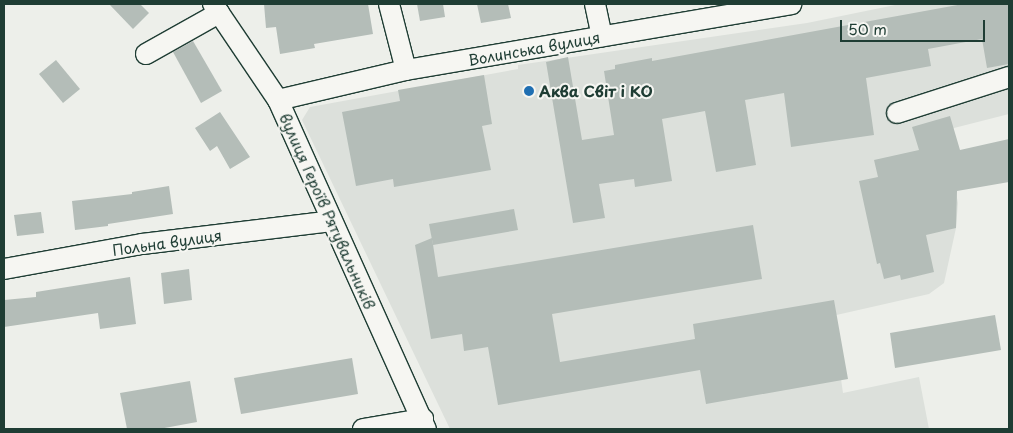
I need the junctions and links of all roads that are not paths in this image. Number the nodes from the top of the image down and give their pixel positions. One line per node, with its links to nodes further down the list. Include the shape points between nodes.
1 (389, 4): 7 (street)
2 (595, 4): 5 (street)
3 (790, 4): 5 (street, Волинська вулиця)
4 (216, 8): 6 (street); 9 (street, вулиця Героїв Рятувальників)
5 (602, 36): 7 (street, Волинська вулиця)
6 (146, 54)
7 (406, 70): 9 (street, Волинська вулиця)
8 (1009, 77): 10 (street)
9 (278, 100): 11 (street, вулиця Героїв Рятувальників)
10 (897, 113)
11 (332, 220): 12 (street, Польна вулиця, via 142,244); 13 (street, вулиця Героїв Рятувальників)
12 (4, 269)
13 (424, 424): 14 (street)
14 (364, 429)

